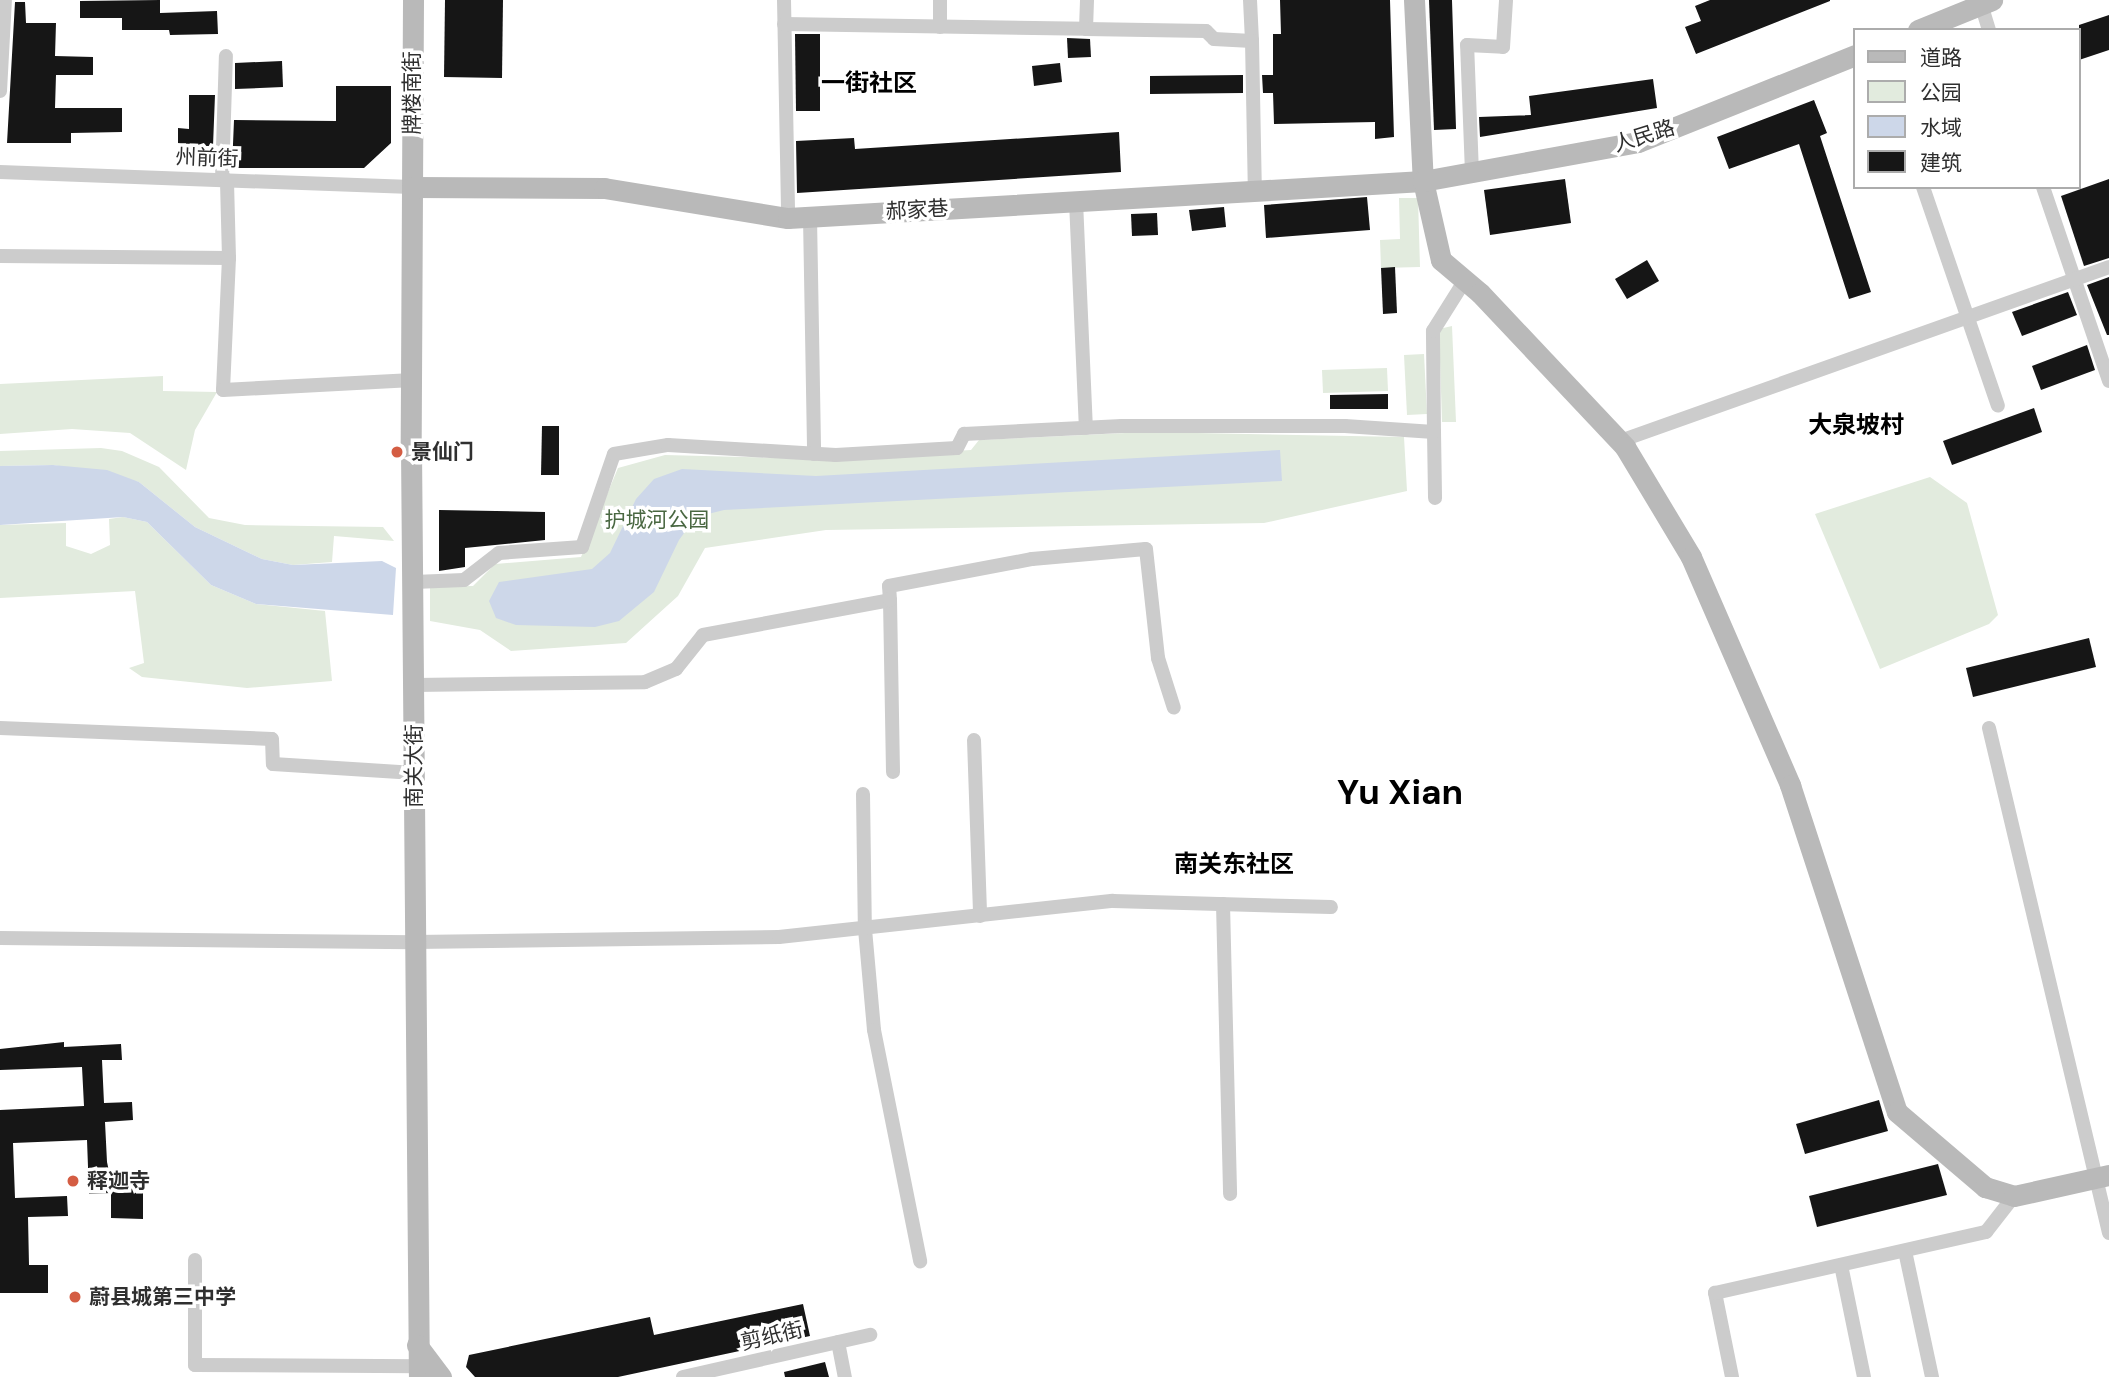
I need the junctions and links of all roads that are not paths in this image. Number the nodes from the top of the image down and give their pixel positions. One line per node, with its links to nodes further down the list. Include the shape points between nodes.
1 (5, 0): 18 (street)
2 (413, 0): 23 (street, 牌楼南街)
3 (784, 0): 10 (street)
4 (940, 0): 11 (street)
5 (1087, 0): 14 (street)
6 (1250, 0): 15 (street)
7 (1414, 0): 22 (street)
8 (1506, 0): 20 (street, via 1503,47 1467,45)
9 (1986, 2): 12 (street); 13 (street)
10 (784, 24): 11 (street); 29 (street)
11 (940, 27): 14 (street)
12 (1923, 28)
13 (1989, 28)
14 (1086, 29): 15 (street, via 1206,31 1214,39)
15 (1252, 41): 26 (street)
16 (1854, 55): 20 (street, 人民路, via 1638,142)
17 (226, 56): 21 (street)
18 (0, 91)
19 (0, 172): 21 (street, 州前街)
20 (1472, 173): 22 (street, 人民路)
21 (225, 180): 23 (street, 州前街); 31 (street)
22 (1423, 181): 26 (street, 郝家巷); 34 (street, via 1441,260)
23 (412, 187): 29 (street, 郝家巷, via 604,188); 36 (street, 南关大街)
24 (1924, 189): 35 (street)
25 (2044, 189): 33 (street)
26 (1255, 191): 27 (street, 郝家巷)
27 (1076, 201): 28 (street, 郝家巷); 39 (street)
28 (810, 217): 29 (street, 郝家巷); 42 (street)
29 (788, 218)
30 (0, 256): 31 (street)
31 (229, 258): 36 (street, via 223,390)
32 (2109, 267): 33 (street)
33 (2074, 279): 35 (street); 37 (street)
34 (1465, 280): 40 (street, via 1433,331); 41 (street)
35 (1966, 318): 38 (street); 41 (street)
36 (413, 380): 44 (street, 南关大街)
37 (2109, 381)
38 (1998, 405)
39 (1086, 428): 40 (street, via 1345,426); 42 (street, via 964,434 957,447)
40 (1434, 432): 43 (street)
41 (1620, 441): 62 (street, via 1691,556 1790,785 1897,1112 1985,1187)
42 (814, 454): 44 (street, via 668,445 614,454 582,547 499,553 464,580)
43 (1435, 498)
44 (414, 582): 46 (street, 南关大街)
45 (890, 600): 46 (street, via 703,635 676,669 645,682); 47 (street, via 889,586 1032,559 1146,549 1158,658); 52 (street)
46 (414, 685): 51 (street, 南关大街)
47 (1174, 708)
48 (0, 728): 51 (street, via 272,739 273,764)
49 (1989, 728): 60 (street)
50 (974, 740): 56 (street)
51 (415, 772): 59 (street, 南关大街)
52 (893, 772)
53 (863, 794): 57 (street)
54 (1223, 904): 55 (street); 56 (street, via 1113,901); 61 (street)
55 (1331, 907)
56 (980, 916): 57 (street)
57 (865, 929): 59 (street, via 779,937); 66 (street, via 874,1030)
58 (0, 938): 59 (street)
59 (415, 942): 70 (street, 南关大街)
60 (2103, 1177): 62 (street); 63 (street)
61 (1230, 1194)
62 (2014, 1196): 64 (street, via 1986,1232)
63 (2109, 1233)
64 (1905, 1251): 67 (street); 77 (street)
65 (195, 1260): 71 (street, via 195,1365)
66 (920, 1261)
67 (1841, 1265): 75 (street, via 1715,1293); 76 (street)
68 (870, 1335): 69 (street, 剪纸街)
69 (838, 1342): 73 (street, 剪纸街); 74 (street)
70 (417, 1345): 71 (street, 南关大街); 72 (street)
71 (419, 1372)
72 (441, 1377)
73 (683, 1377)
74 (845, 1377)
75 (1732, 1377)
76 (1864, 1377)
77 (1932, 1377)

